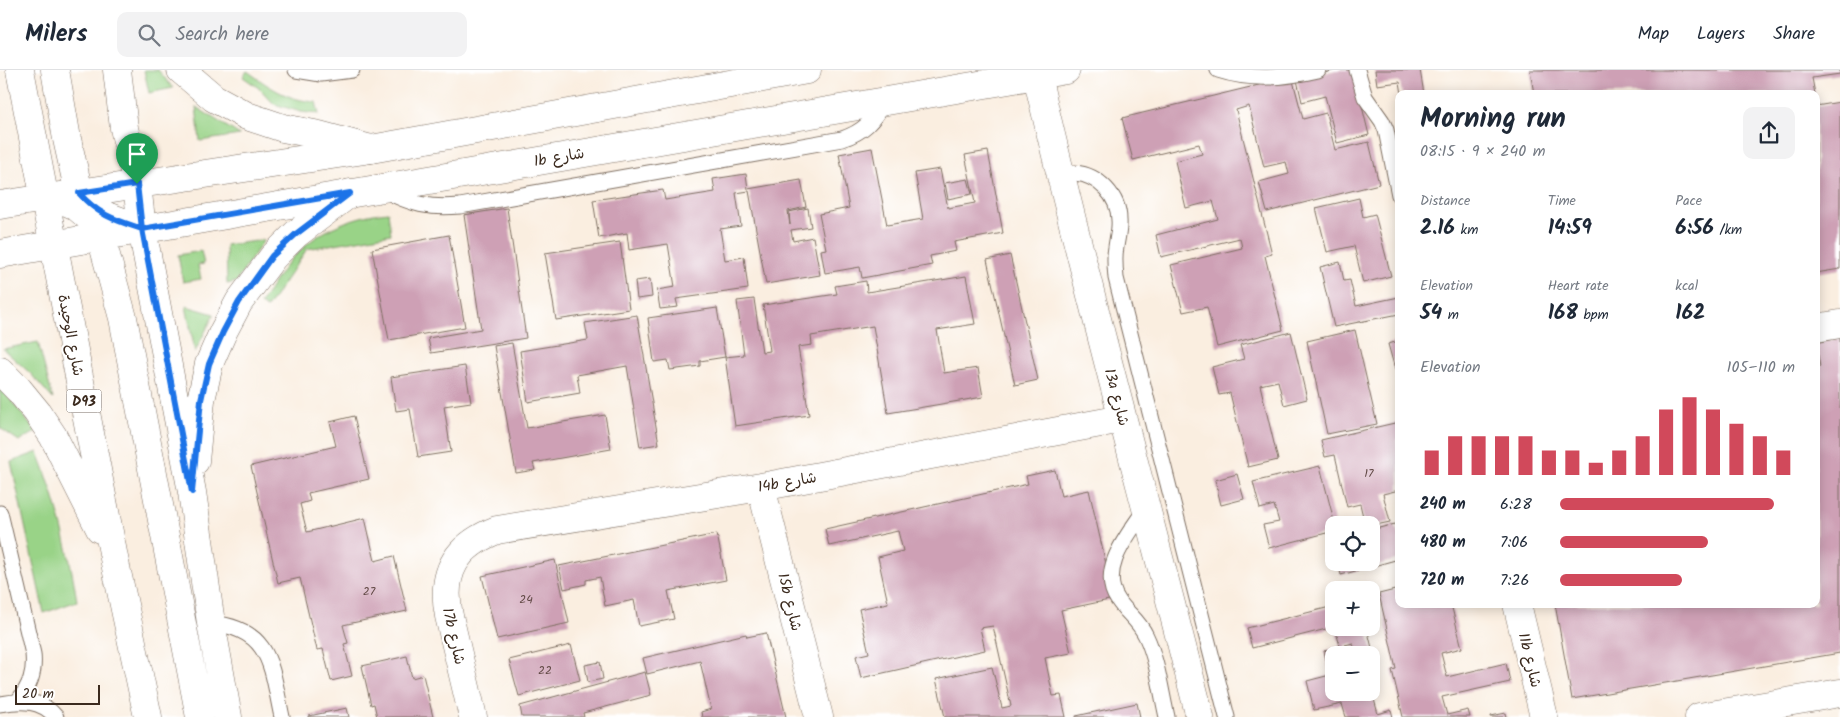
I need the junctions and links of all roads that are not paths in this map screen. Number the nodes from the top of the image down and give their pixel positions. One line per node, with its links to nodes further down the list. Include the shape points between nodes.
1 (20, 70): 20 (street, شارع الوحيدة / D93)
2 (55, 70): 18 (street)
3 (117, 70): 17 (street, via 124,128)
4 (181, 70): 14 (street, via 214,98 247,116)
5 (296, 70): 6 (lane, via 321,74)
6 (352, 70)
7 (1066, 70): 12 (street, 1b شارع)
8 (1218, 70): 9 (lane, via 1245,77 1271,78)
9 (1318, 70)
10 (1357, 70): 16 (lane, via 1365,96 1386,130)
11 (790, 71): 13 (street)
12 (1037, 76): 15 (street, 13a شارع); 19 (street, 1b شارع)
13 (730, 77): 14 (street)
14 (371, 149): 17 (street)
15 (1060, 174): 29 (street, 13a شارع); 50 (lane, via 1090,176 1111,194 1117,207 1120,220 1115,249 1116,278)
16 (1395, 175)
17 (137, 184): 18 (street); 22 (street)
18 (79, 193): 20 (street); 22 (street, via 90,206 106,216)
19 (350, 193): 22 (street, 1b شارع); 31 (street, via 272,256 239,302 223,332 209,364 201,400)
20 (43, 198): 21 (street); 23 (street, via 60,199 76,206 90,218); 24 (street, شارع الوحيدة / D93)
21 (0, 205)
22 (142, 229): 23 (street, 1b شارع); 31 (street)
23 (101, 237): 24 (street, 1b شارع); 43 (street, via 123,318)
24 (53, 245): 25 (street, 1b شارع); 35 (street, شارع الوحيدة / D93)
25 (0, 254)
26 (1840, 324): 27 (street)
27 (1820, 327)
28 (0, 371): 35 (street, via 37,412 53,436)
29 (1122, 419): 30 (street, 14b شارع); 32 (street, 13a شارع)
30 (761, 487): 34 (street, 14b شارع, via 497,530 469,544); 47 (street, 15b شارع)
31 (192, 492): 37 (street)
32 (1147, 506): 48 (lane, via 1116,557 1111,579 1118,601 1135,618 1147,638); 49 (street, 13a شارع)
33 (0, 513): 39 (lane, via 33,654 32,679)
34 (458, 556): 46 (street, 17b شارع, via 446,585 446,600)
35 (114, 558): 42 (street, شارع الوحيدة / D93)
36 (1517, 608): 51 (street, 11b شارع)
37 (211, 622): 44 (street); 45 (lane, via 242,630 267,654)
38 (1840, 692): 52 (street)
39 (18, 701): 40 (lane); 41 (lane, via 32,702)
40 (0, 704)
41 (56, 717)
42 (148, 717)
43 (200, 717)
44 (228, 717)
45 (282, 717)
46 (473, 717)
47 (819, 717)
48 (1167, 717)
49 (1200, 717)
50 (1227, 717)
51 (1544, 717)
52 (1699, 717)

